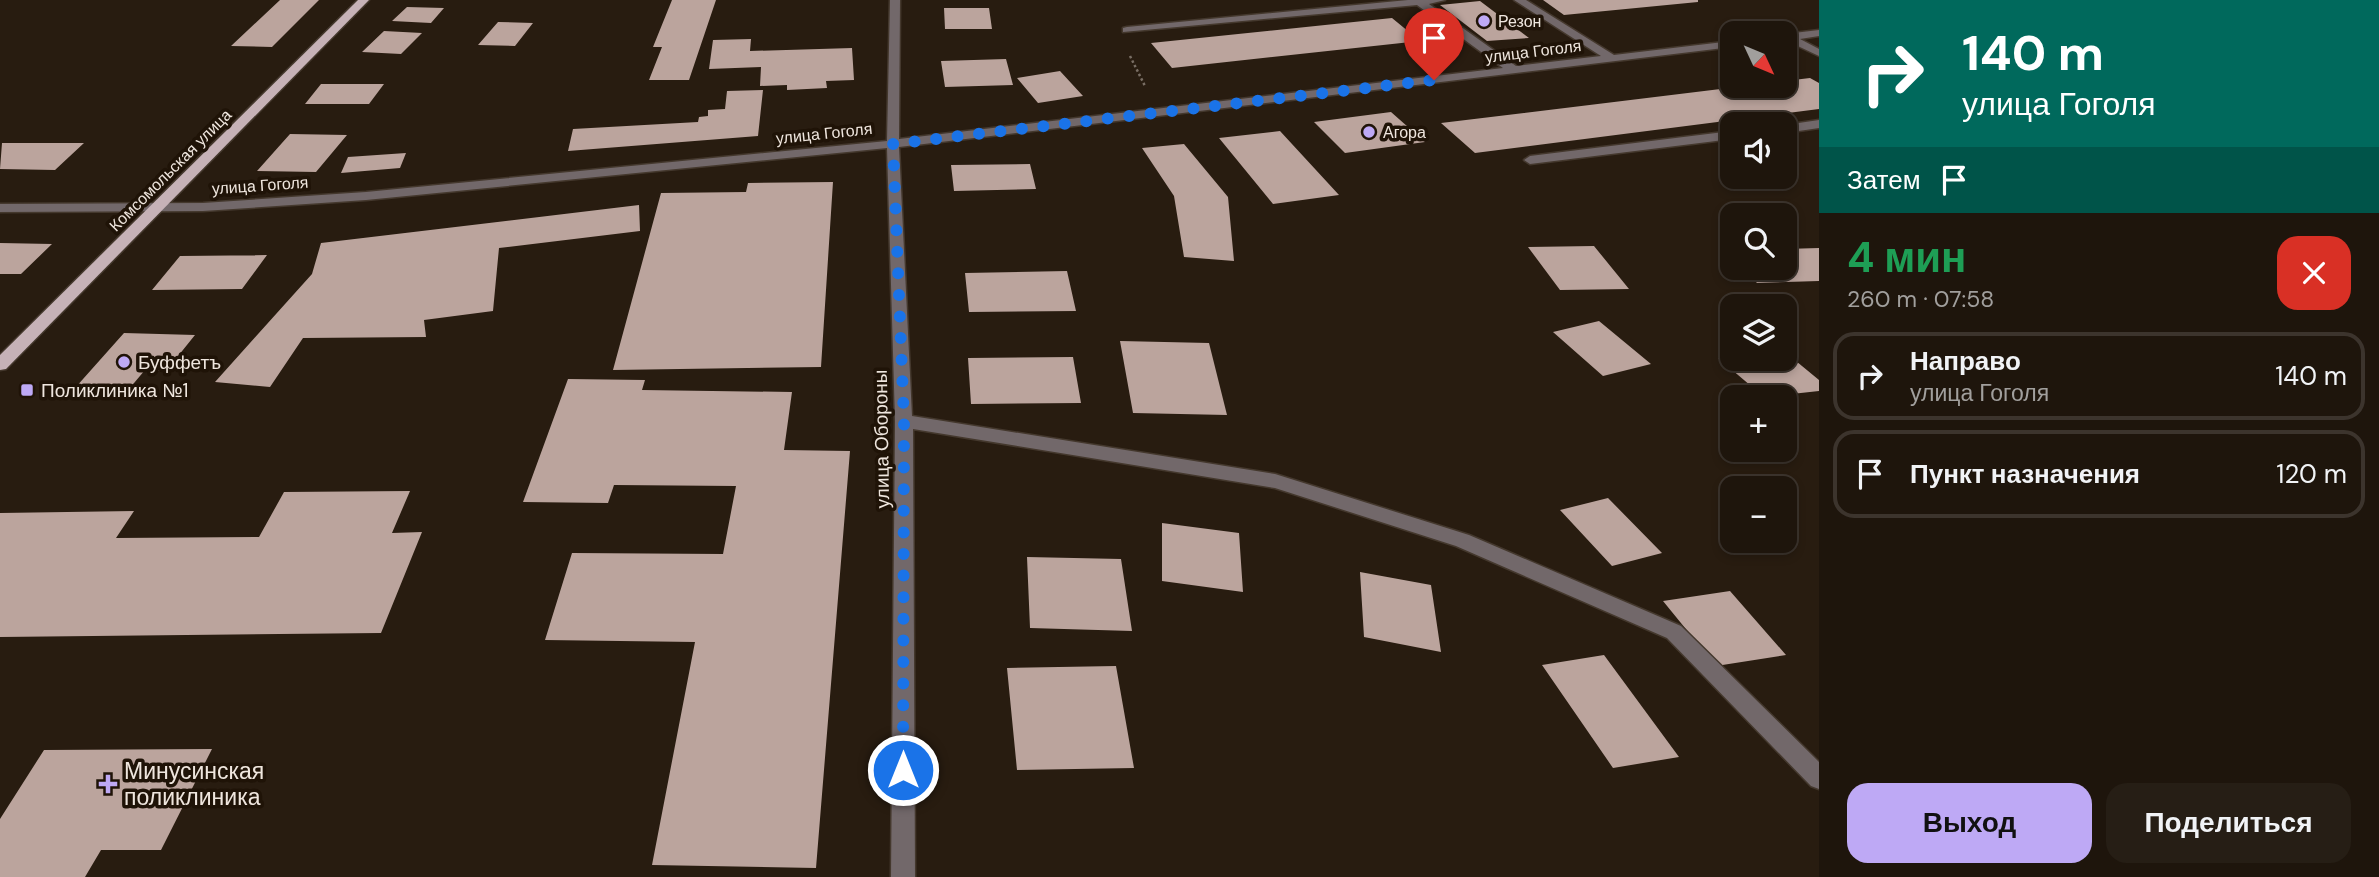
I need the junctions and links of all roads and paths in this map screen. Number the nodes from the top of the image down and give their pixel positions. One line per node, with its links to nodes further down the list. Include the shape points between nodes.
1 (364, 0): 21 (main road, Комсомольская улица)
2 (895, 0): 18 (street, улица Обороны)
3 (1440, 0): 5 (street)
4 (1519, 0): 12 (street)
5 (1421, 3): 6 (street); 13 (street)
6 (1127, 30): 14 (path, via 1121,38 1139,78)
7 (1819, 33): 8 (street)
8 (1797, 36)
9 (1797, 42): 11 (street)
10 (1720, 46): 12 (street, улица Гоголя)
11 (1819, 53)
12 (1613, 59): 13 (street, улица Гоголя)
13 (1515, 71): 14 (street, улица Гоголя)
14 (1163, 112): 18 (street, улица Гоголя)
15 (1819, 124): 16 (street)
16 (1797, 127)
17 (1720, 136): 19 (street)
18 (893, 144): 21 (street, улица Гоголя, via 366,195); 23 (street, улица Обороны)
19 (1530, 160)
20 (0, 208): 21 (street, улица Гоголя)
21 (155, 208): 22 (main road, Комсомольская улица)
22 (0, 365)
23 (904, 421): 24 (street, via 1275,481 1462,540 1674,632); 25 (street, улица Обороны)
24 (1819, 778)
25 (903, 877)

